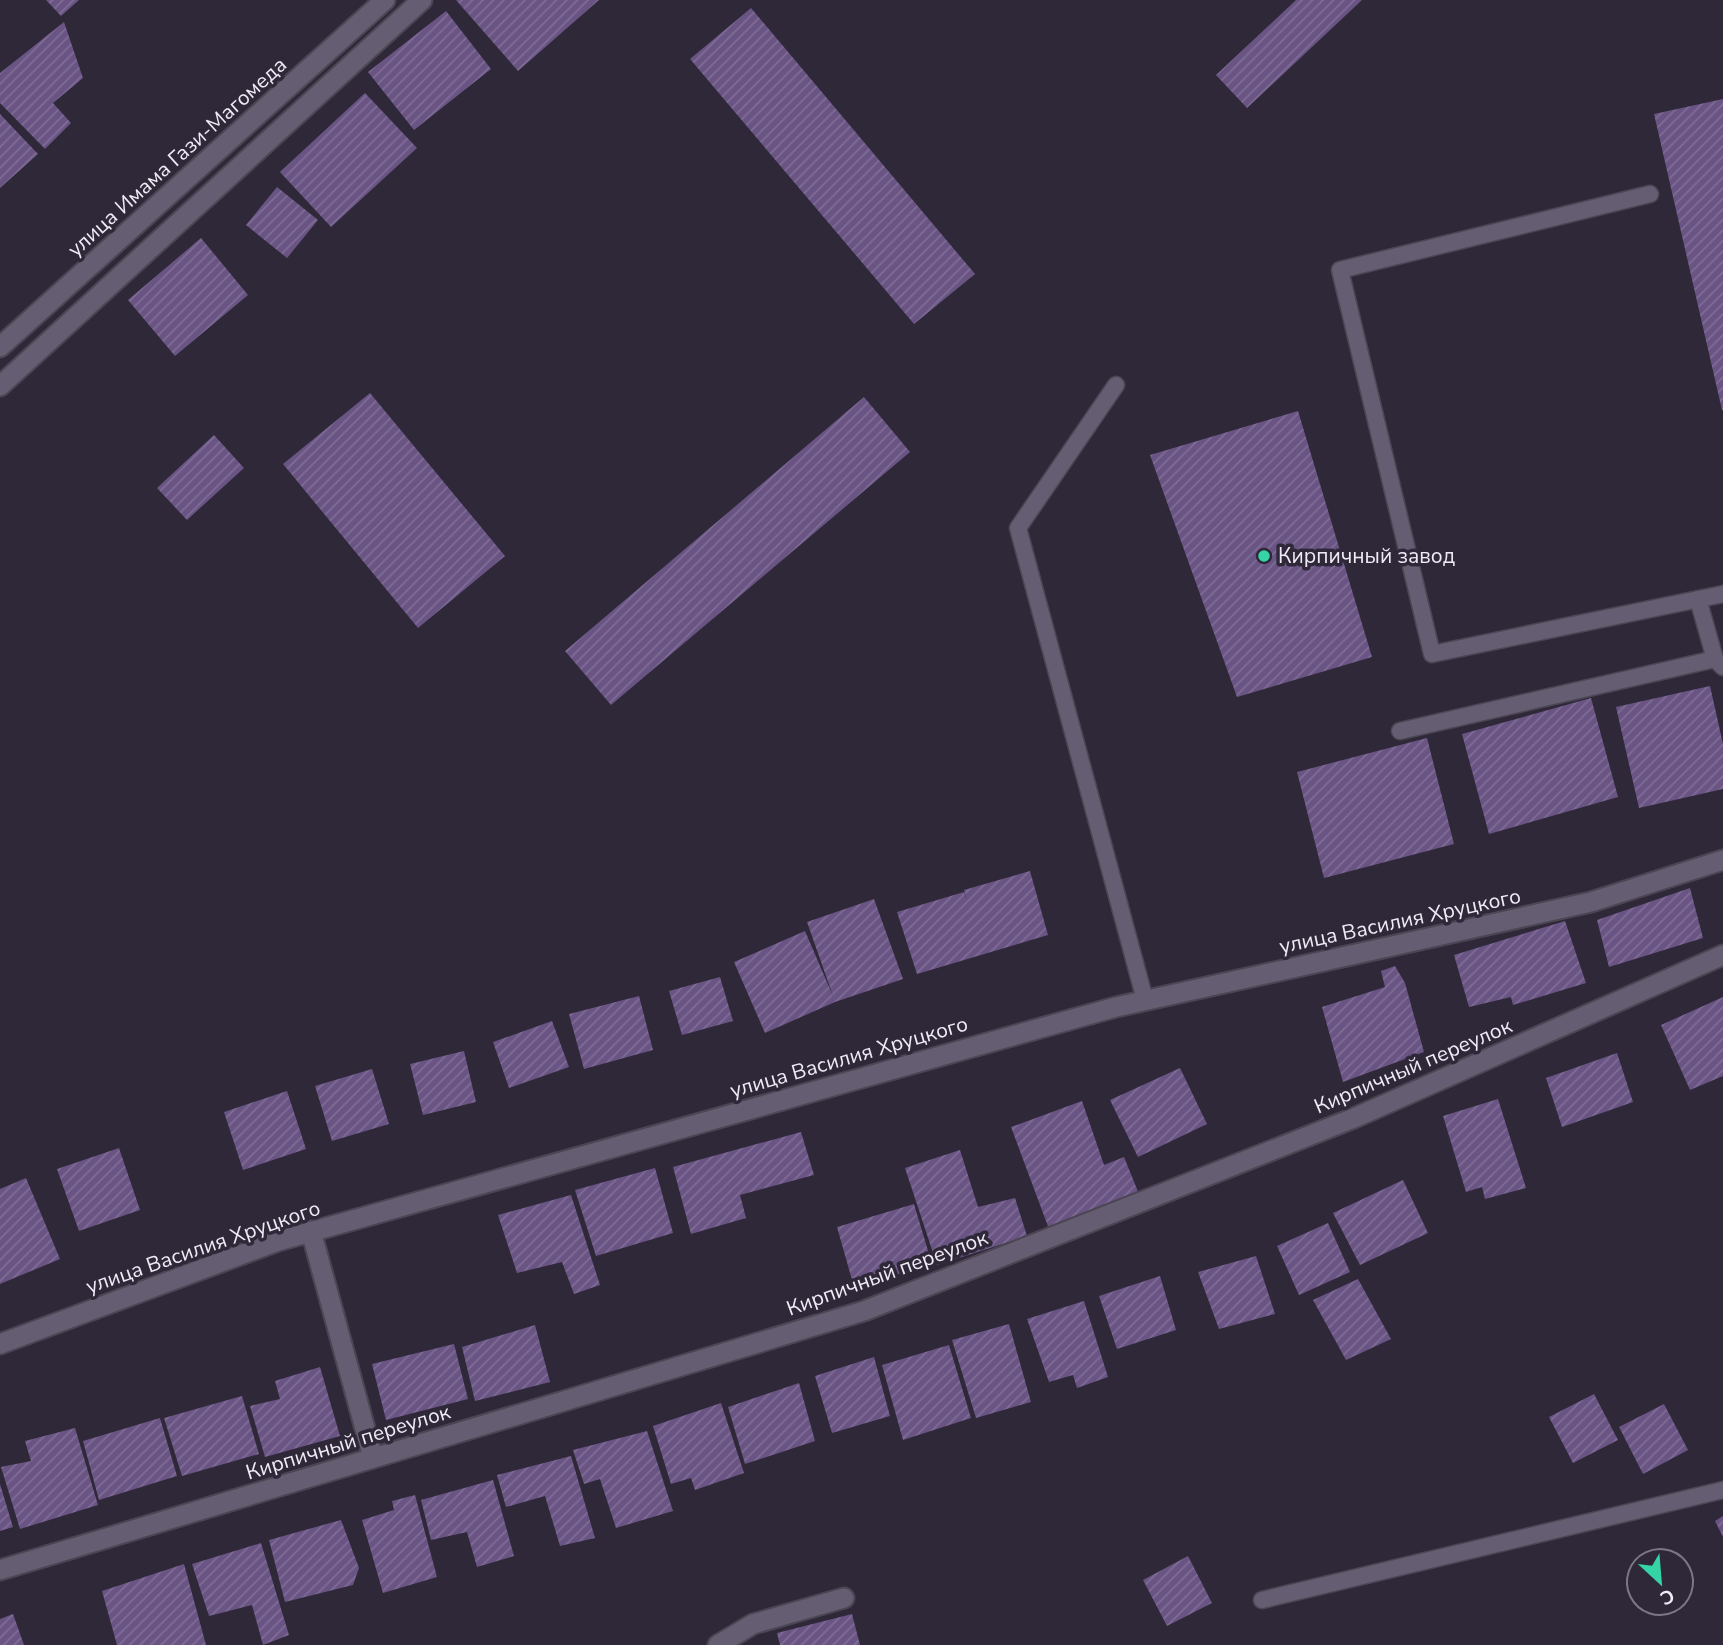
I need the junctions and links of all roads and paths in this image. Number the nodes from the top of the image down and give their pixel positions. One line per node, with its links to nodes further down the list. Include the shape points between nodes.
1 (385, 0): 4 (street, улица Имама Гази-Магомеда)
2 (422, 0): 6 (street)
3 (1650, 194): 8 (lane, via 1340,270 1432,654)
4 (0, 347)
5 (1116, 385): 13 (lane, via 1018,528)
6 (0, 386)
7 (1723, 594): 8 (lane)
8 (1698, 599): 9 (lane)
9 (1719, 663): 10 (lane)
10 (1400, 731)
11 (1723, 860): 13 (street, улица Василия Хруцкого, via 1591,902)
12 (1723, 956): 16 (street, Кирпичный переулок, via 1354,1118 864,1311)
13 (1145, 1000): 14 (street, улица Василия Хруцкого)
14 (311, 1231): 15 (street, улица Василия Хруцкого); 16 (street)
15 (0, 1344)
16 (373, 1458): 18 (street, Кирпичный переулок)
17 (1723, 1490): 20 (lane)
18 (0, 1570)
19 (844, 1598): 21 (street, via 753,1623)
20 (1262, 1600)
21 (718, 1645)

